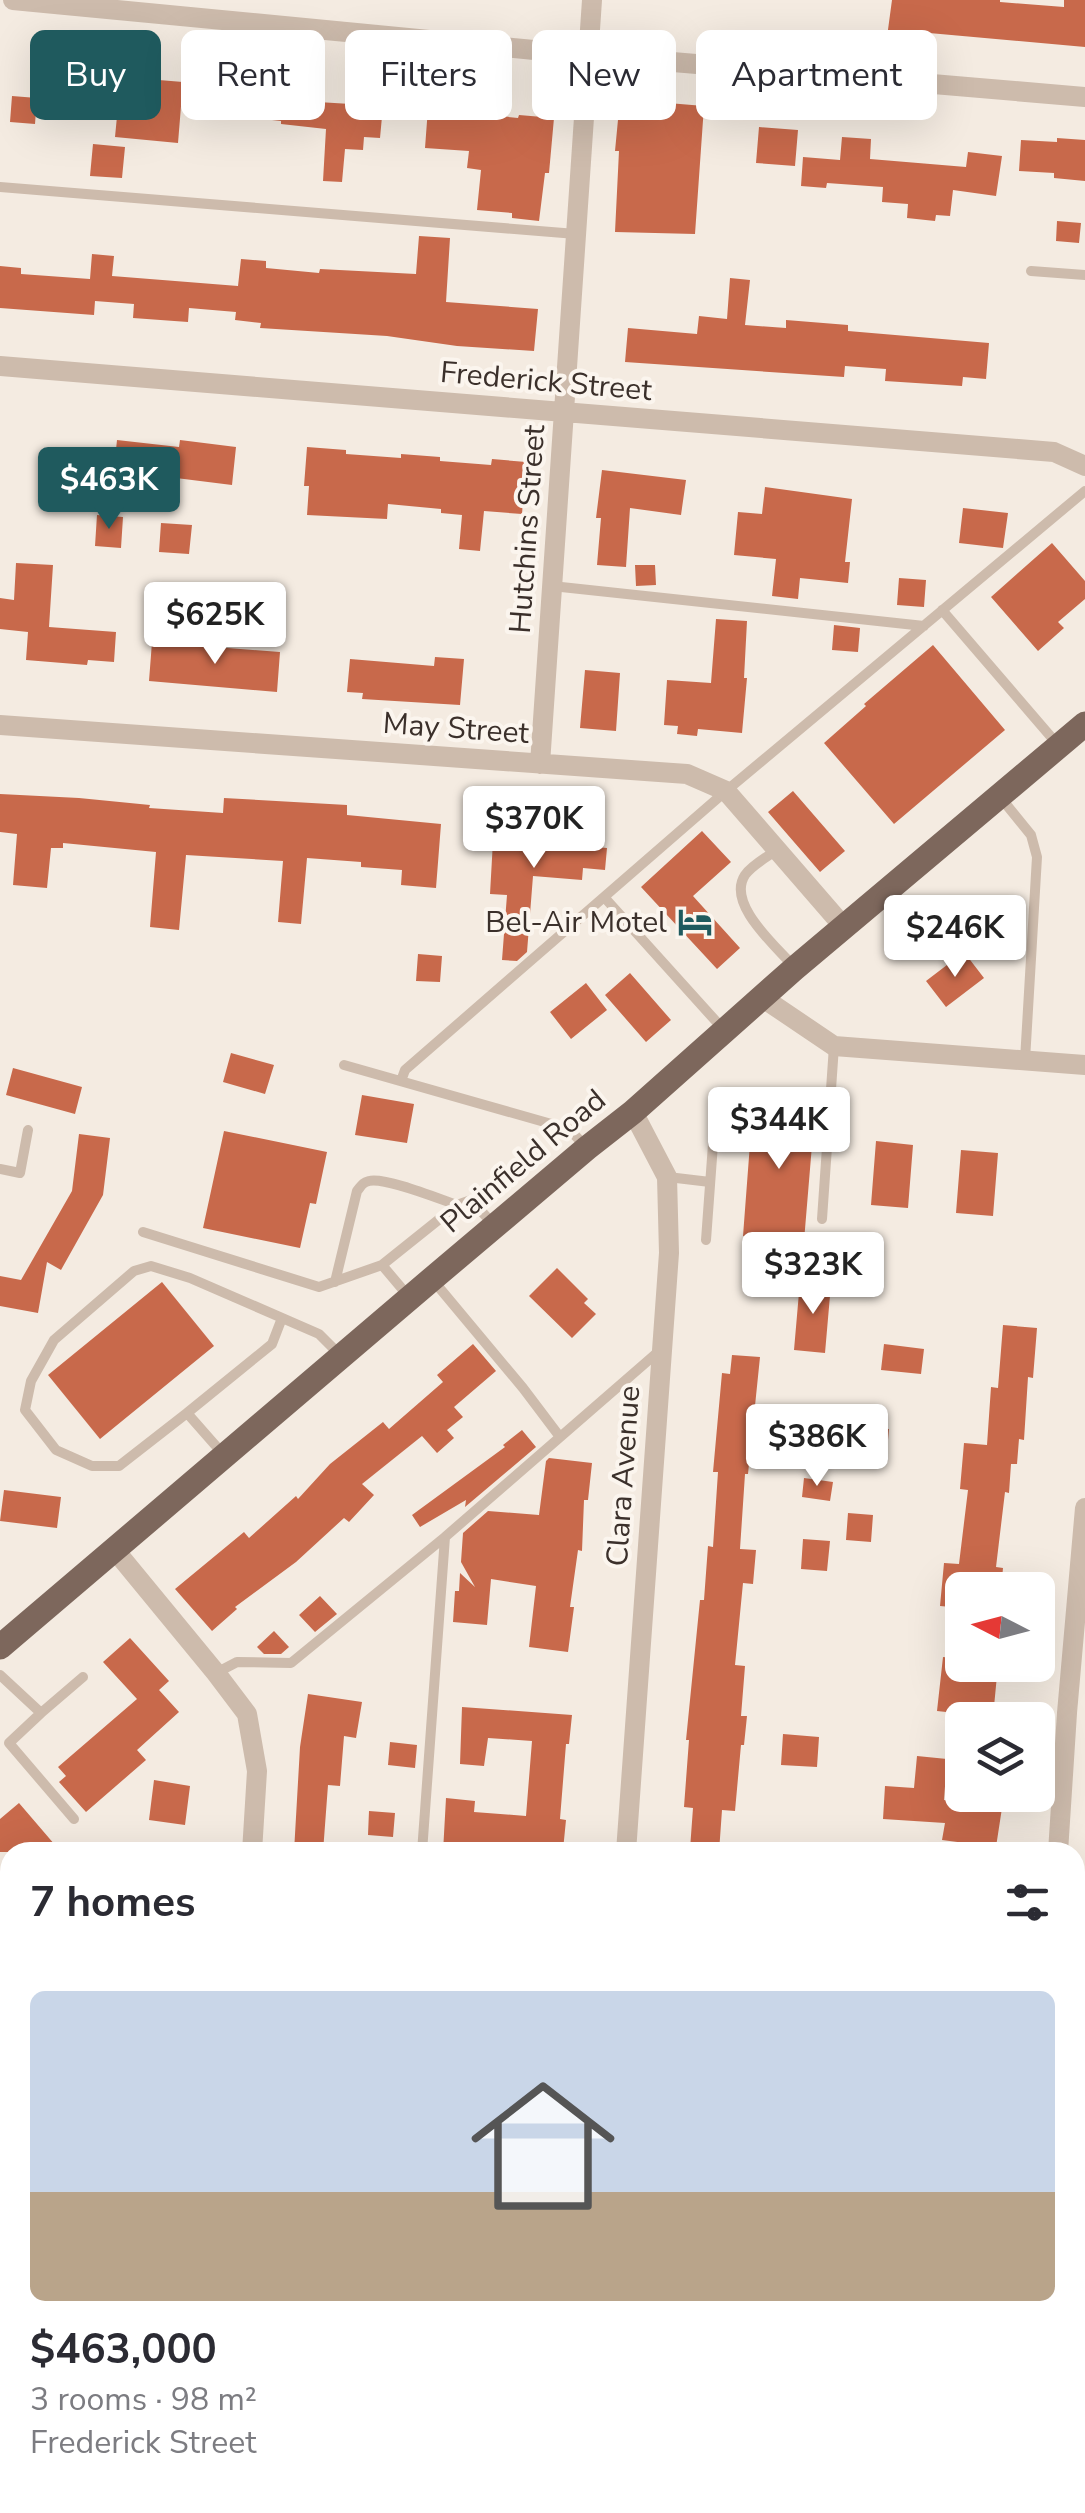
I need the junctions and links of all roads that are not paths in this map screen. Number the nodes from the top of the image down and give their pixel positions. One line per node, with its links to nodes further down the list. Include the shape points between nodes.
1 (13, 0): 4 (street)
2 (592, 0): 3 (street, Hutchins Street)
3 (590, 30)
4 (532, 50)
5 (676, 62): 6 (street)
6 (1085, 97)
7 (584, 120): 9 (street, Hutchins Street)
8 (0, 187): 9 (lane)
9 (576, 234): 13 (street, Hutchins Street)
10 (1031, 271): 11 (lane)
11 (1085, 276)
12 (0, 366): 13 (street, Frederick Street)
13 (566, 412): 14 (street, Frederick Street, via 1054,452); 16 (street, Hutchins Street)
14 (1085, 466)
15 (1085, 490): 17 (lane)
16 (552, 586): 18 (lane); 22 (street, Hutchins Street)
17 (942, 610): 18 (lane); 21 (lane)
18 (924, 626): 23 (lane)
19 (1085, 724): 21 (main road, Plainfield Road)
20 (0, 726): 22 (street, May Street)
21 (1058, 746): 24 (main road, Plainfield Road)
22 (540, 764): 23 (street, May Street, via 687,774)
23 (726, 792): 25 (street, May Street); 26 (lane)
24 (999, 796): 27 (main road, Plainfield Road); 32 (lane, via 1031,834 1037,857)
25 (777, 850): 27 (street, May Street); 28 (lane, via 746,874 740,890 743,908)
26 (604, 897): 30 (lane); 35 (lane)
27 (843, 926): 28 (main road, Plainfield Road)
28 (795, 968): 29 (main road, Plainfield Road)
29 (763, 998): 30 (main road, Plainfield Road); 31 (street)
30 (724, 1029): 37 (main road, Plainfield Road)
31 (834, 1046): 32 (street); 44 (lane)
32 (1025, 1060): 34 (street)
33 (344, 1065): 35 (lane)
34 (1085, 1065)
35 (401, 1081): 39 (lane, via 569,1129)
36 (716, 1103): 42 (lane)
37 (633, 1112): 39 (main road, Plainfield Road); 41 (street, Clara Avenue)
38 (28, 1130): 40 (lane, via 20,1172)
39 (587, 1148): 45 (main road, Plainfield Road)
40 (0, 1169)
41 (666, 1177): 42 (lane); 53 (street, Clara Avenue)
42 (710, 1182): 47 (lane)
43 (457, 1205): 45 (lane, via 471,1200); 48 (lane); 50 (lane, via 390,1183 364,1182)
44 (822, 1219)
45 (495, 1226): 49 (main road, Plainfield Road)
46 (143, 1232): 50 (lane, via 320,1287)
47 (706, 1240)
48 (382, 1265): 50 (lane); 51 (lane)
49 (432, 1279): 51 (main road, Plainfield Road); 56 (lane)
50 (334, 1282)
51 (410, 1298): 54 (main road, Plainfield Road)
52 (282, 1318): 54 (lane, via 320,1334); 55 (lane, via 272,1344); 55 (lane, via 190,1278 151,1266 134,1270 54,1340 31,1380 25,1410 56,1450 92,1466 119,1466)
53 (662, 1349): 56 (lane); 69 (street, Clara Avenue)
54 (341, 1356): 57 (main road, Plainfield Road)
55 (187, 1413): 57 (lane)
56 (560, 1437): 59 (lane)
57 (224, 1455): 60 (main road, Plainfield Road)
58 (1085, 1508): 70 (street)
59 (444, 1537): 62 (lane, via 291,1662 237,1662); 68 (lane)
60 (114, 1548): 61 (main road, Plainfield Road); 62 (street)
61 (0, 1647)
62 (216, 1672): 67 (street, via 247,1714 257,1771)
63 (0, 1675): 65 (lane)
64 (83, 1677): 65 (lane)
65 (41, 1713): 66 (lane, via 9,1743)
66 (74, 1820)
67 (253, 1842)
68 (423, 1842)
69 (627, 1842)
70 (1059, 1842)

